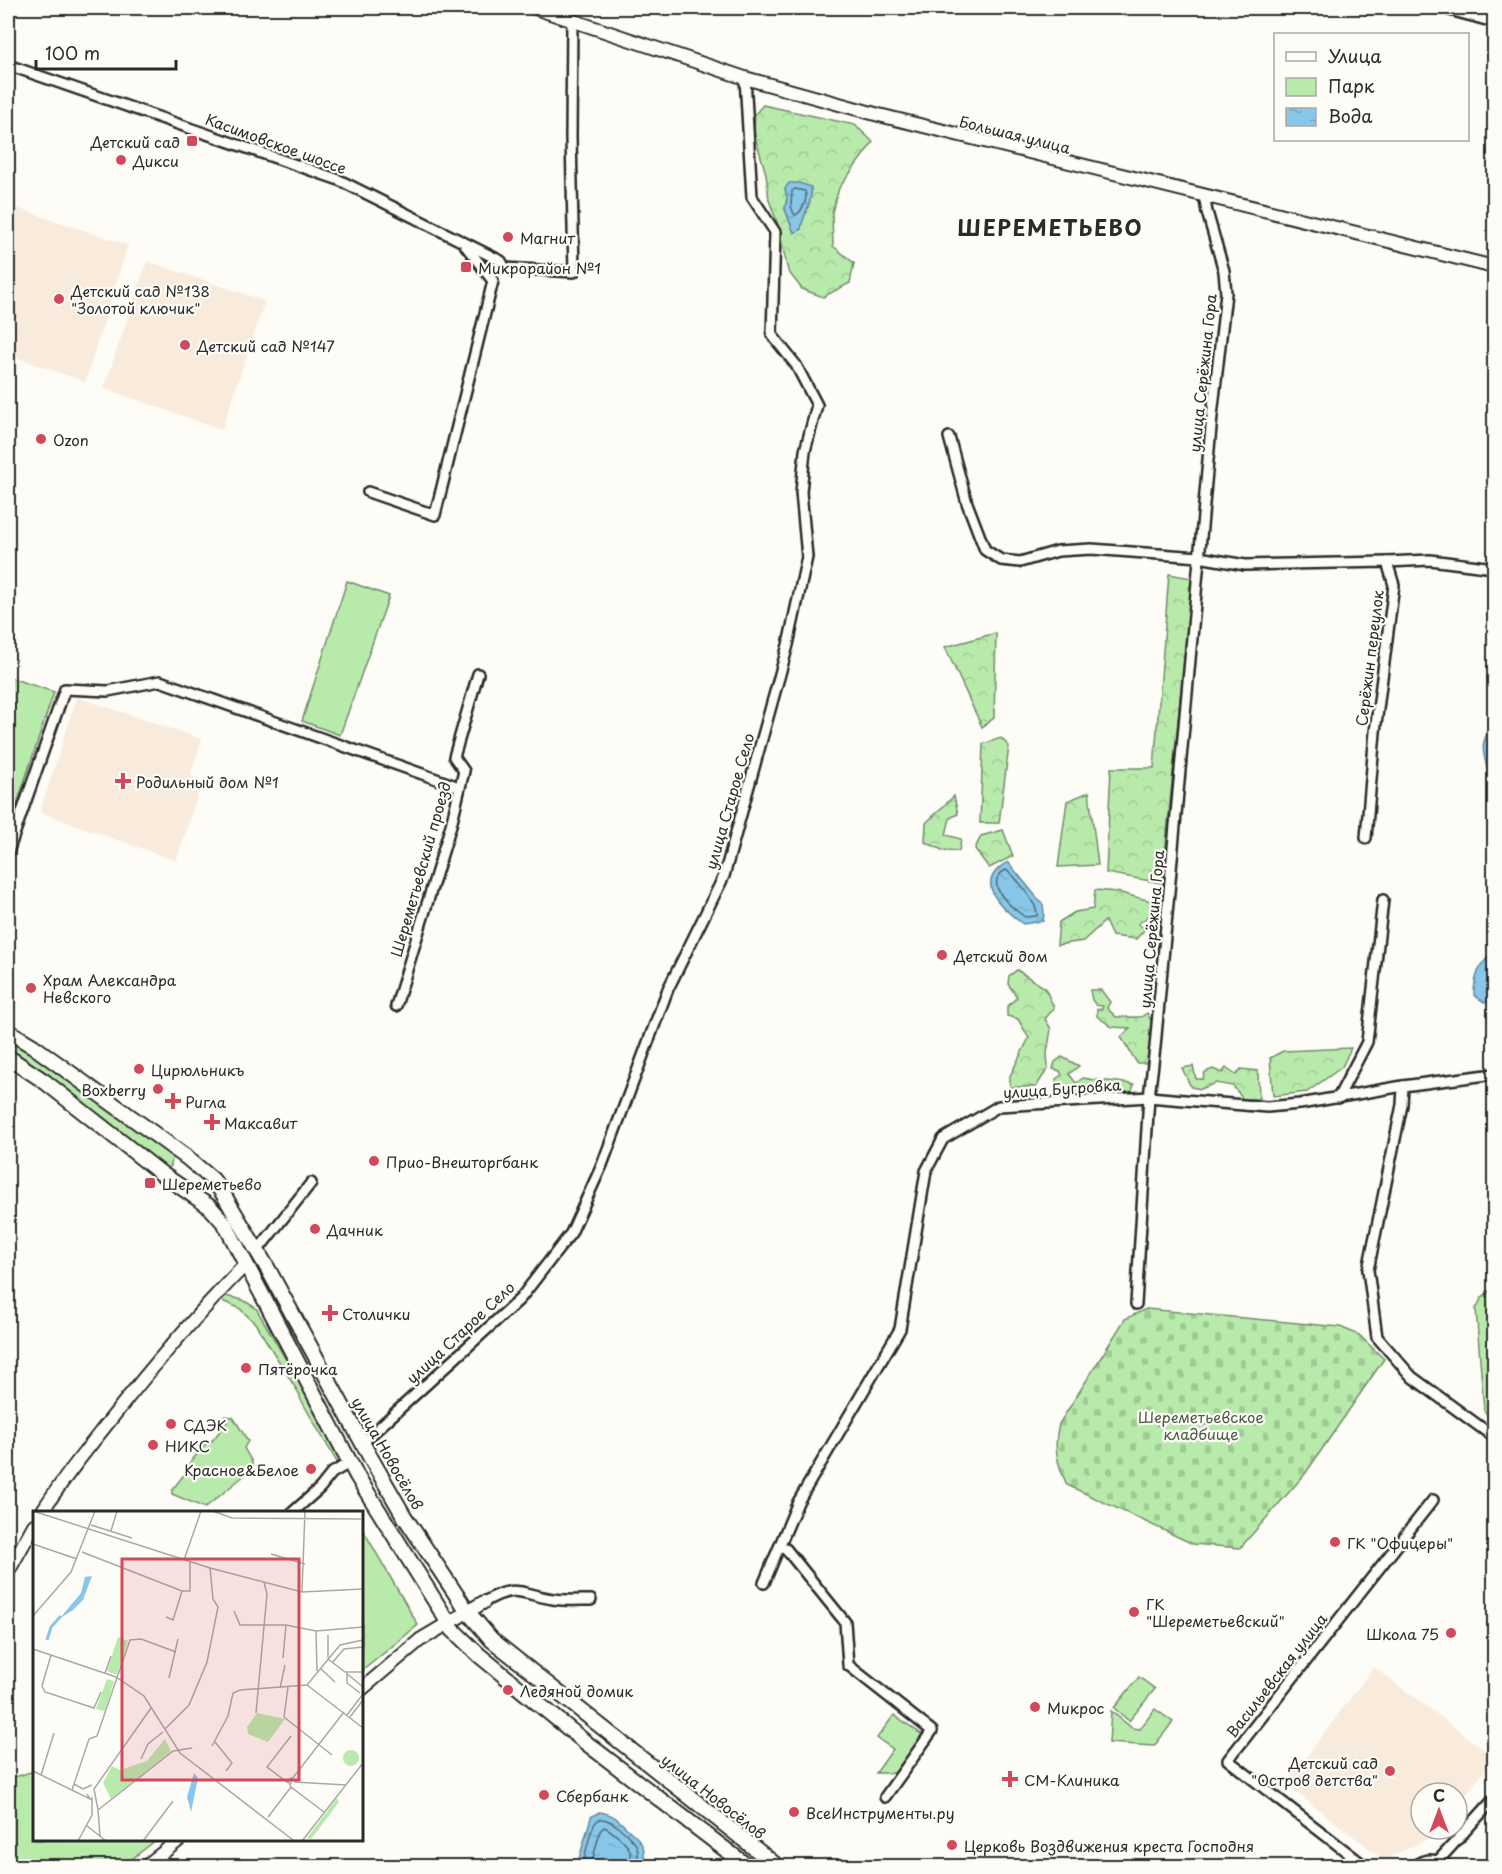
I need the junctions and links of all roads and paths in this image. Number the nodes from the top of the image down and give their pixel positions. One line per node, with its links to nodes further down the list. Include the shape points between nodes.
1 (535, 8): 3 (street, Большая улица)
2 (1442, 8): 4 (street)
3 (572, 20): 6 (street, Большая улица); 10 (street, via 574,272)
4 (1494, 22)
5 (8, 65): 8 (street, Касимовское шоссе, via 339,180)
6 (745, 78): 7 (street, Большая улица); 34 (street, улица Старое Село, via 752,198 775,232 772,335 796,365 817,405 805,451 801,492 807,557 788,645 724,876 668,989 602,1165 571,1233 520,1299)
7 (1204, 195): 9 (street, Большая улица); 14 (street, улица Серёжина Гора, via 1226,293)
8 (464, 243): 10 (street, Касимовское шоссе, via 501,261); 11 (street)
9 (1494, 267)
10 (505, 268): 11 (street)
11 (493, 281): 13 (street, via 435,515)
12 (949, 437): 14 (street, via 985,550 1000,560 1020,562 1058,551 1091,549)
13 (368, 492)
14 (1199, 557): 15 (street, via 1245,566); 27 (street, улица Серёжина Гора)
15 (1387, 562): 16 (street, via 1430,560); 19 (street, Серёжин переулок, via 1394,585)
16 (1494, 568)
17 (478, 674): 18 (street, Шереметьевский проезд, via 454,757 464,771)
18 (459, 787): 20 (street, via 160,681 108,691 65,689); 22 (street, Шереметьевский проезд)
19 (1366, 838)
20 (8, 852)
21 (1383, 900): 28 (street, via 1367,1042)
22 (396, 1006)
23 (8, 1031): 30 (main road, улица Новосёлов, via 203,1172 222,1192)
24 (8, 1057): 31 (main road, via 210,1207 225,1224)
25 (1494, 1074): 26 (street, улица Бугровка)
26 (1403, 1086): 28 (street, улица Бугровка); 33 (street, via 1368,1270 1377,1336 1412,1377)
27 (1149, 1097): 28 (street, улица Бугровка, via 1267,1107); 32 (street, улица Серёжина Гора); 42 (street, улица Бугровка, via 999,1106 943,1138 926,1171 900,1329 798,1502)
28 (1338, 1098)
29 (311, 1183): 30 (street)
30 (258, 1250): 34 (main road, улица Новосёлов)
31 (245, 1264): 35 (main road); 37 (street, via 138,1385 59,1484)
32 (1136, 1304)
33 (1494, 1437)
34 (362, 1443): 45 (main road, улица Новосёлов, via 404,1516)
35 (349, 1463): 38 (street, via 332,1473); 46 (main road)
36 (1433, 1500): 55 (street, Васильевская улица, via 1228,1760)
37 (43, 1511)
38 (294, 1511)
39 (33, 1527): 41 (street)
40 (786, 1549): 48 (street, via 845,1622 848,1665 932,1731)
41 (8, 1572)
42 (764, 1583)
43 (591, 1600): 44 (street, via 554,1600 515,1590)
44 (484, 1602): 45 (street)
45 (468, 1611): 46 (street); 54 (main road, улица Новосёлов, via 492,1640)
46 (448, 1622): 47 (street); 53 (main road, via 479,1655)
47 (363, 1688)
48 (885, 1797)
49 (1494, 1799): 51 (street)
50 (177, 1841): 52 (street)
51 (1438, 1861): 56 (street, via 1422,1861); 57 (street)
52 (146, 1866)
53 (747, 1866)
54 (777, 1866)
55 (1365, 1866)
56 (1414, 1866)
57 (1448, 1866)

